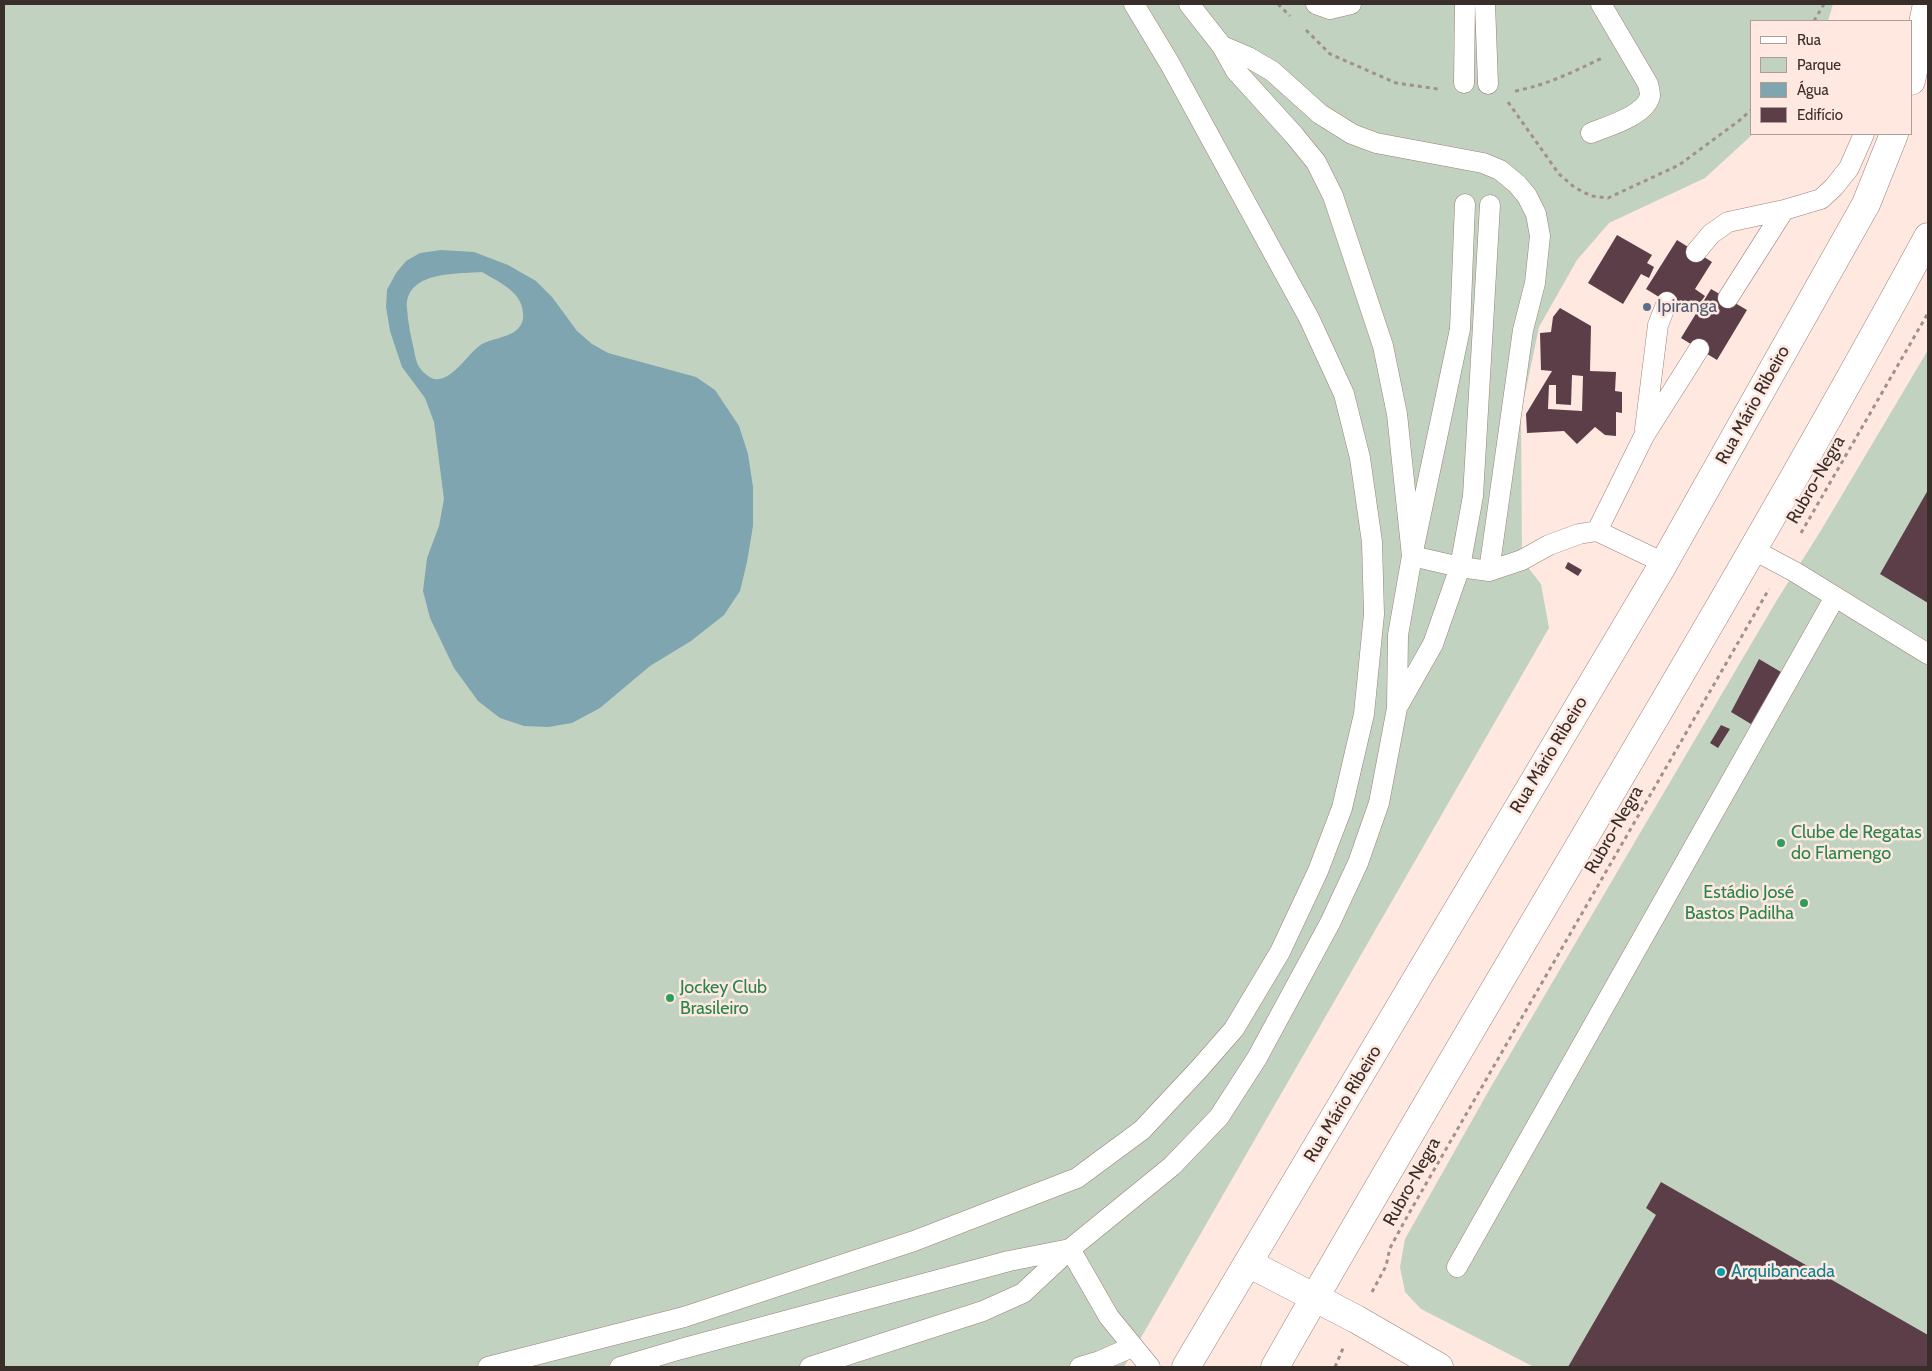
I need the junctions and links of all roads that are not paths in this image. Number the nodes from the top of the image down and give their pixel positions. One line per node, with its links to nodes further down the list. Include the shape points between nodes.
1 (1134, 4): 41 (lane, via 1309,318 1344,394 1360,458 1372,542 1374,614 1364,714 1342,808 1318,871 1280,952 1234,1029 1199,1069 1142,1130 1076,1178 914,1241 684,1317)
2 (1189, 4): 11 (lane)
3 (1316, 4): 4 (lane, via 1330,9)
4 (1351, 4)
5 (1465, 4): 13 (lane)
6 (1485, 4): 14 (lane)
7 (1601, 4): 15 (lane, via 1648,84 1650,94 1637,113)
8 (1920, 4): 10 (lane)
9 (1927, 4): 12 (main road)
10 (1912, 24)
11 (1222, 46): 29 (lane, via 1236,70 1316,162 1333,196 1383,346 1396,414); 32 (lane, via 1272,71 1320,114 1352,134 1376,143 1483,163 1500,170 1527,196 1536,214 1540,236)
12 (1912, 76)
13 (1464, 83)
14 (1488, 84)
15 (1591, 133)
16 (1864, 135): 20 (lane, via 1849,168 1834,187 1821,199)
17 (1894, 135): 30 (main road, Rua Mário Ribeiro, via 1866,204)
18 (1465, 204): 29 (lane, via 1460,329)
19 (1490, 205): 31 (lane, via 1473,496)
20 (1784, 210): 22 (lane, via 1728,222 1711,234); 23 (lane)
21 (1928, 237): 28 (main road)
22 (1696, 252)
23 (1728, 298)
24 (1667, 302): 26 (lane, via 1658,325)
25 (1699, 349): 26 (lane)
26 (1644, 436): 27 (lane)
27 (1597, 531): 30 (lane); 32 (lane, via 1549,545 1522,560)
28 (1752, 549): 33 (lane); 39 (main road)
29 (1412, 556): 31 (lane); 35 (lane, via 1398,634)
30 (1664, 563): 37 (main road, Rua Mário Ribeiro)
31 (1460, 567): 32 (lane); 35 (lane, via 1433,644)
32 (1489, 571)
33 (1835, 597): 34 (lane); 38 (lane)
34 (1928, 654)
35 (1397, 708): 36 (lane, via 1379,802 1358,863 1330,923 1257,1058 1219,1117 1172,1166)
36 (1070, 1249): 40 (lane, via 1109,1317); 42 (lane, via 1008,1261); 43 (lane, via 1022,1293 982,1311)
37 (1248, 1264): 39 (main road); 46 (main road, Rua Mário Ribeiro)
38 (1457, 1267)
39 (1315, 1298): 47 (main road); 48 (main road)
40 (1132, 1347): 44 (lane); 45 (lane)
41 (488, 1367)
42 (620, 1367)
43 (810, 1367)
44 (1080, 1367)
45 (1150, 1367)
46 (1186, 1367)
47 (1275, 1367)
48 (1439, 1367)

